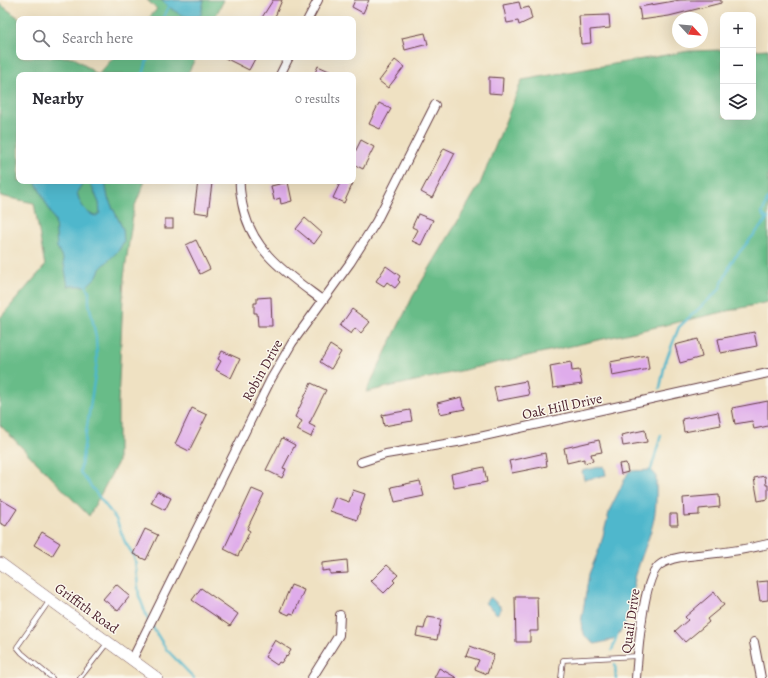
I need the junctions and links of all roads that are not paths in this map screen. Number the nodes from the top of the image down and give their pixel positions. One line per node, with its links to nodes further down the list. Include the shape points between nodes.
1 (318, 0): 2 (street)
2 (310, 16)
3 (288, 60): 4 (street)
4 (282, 72)
5 (435, 105): 7 (street, Robin Drive, via 376,222)
6 (240, 184): 7 (street, via 245,215 258,243 278,268)
7 (322, 300): 17 (street, Robin Drive, via 292,342 271,379)
8 (768, 373): 9 (street, Oak Hill Drive, via 457,442 386,454)
9 (361, 462)
10 (768, 544): 16 (street, Quail Drive, via 745,550 670,559 655,569 648,585)
11 (0, 563): 12 (street, Griffith Road)
12 (50, 600): 14 (street, Griffith Road); 18 (lane, via 18,643 18,650)
13 (340, 615): 21 (street, via 339,635)
14 (108, 642): 17 (street, Griffith Road); 19 (lane)
15 (754, 642): 24 (street)
16 (638, 656): 22 (lane, via 563,660); 23 (street, Quail Drive)
17 (132, 660): 20 (street, Griffith Road)
18 (52, 678)
19 (80, 678)
20 (156, 678)
21 (312, 678)
22 (561, 678)
23 (636, 678)
24 (761, 678)

